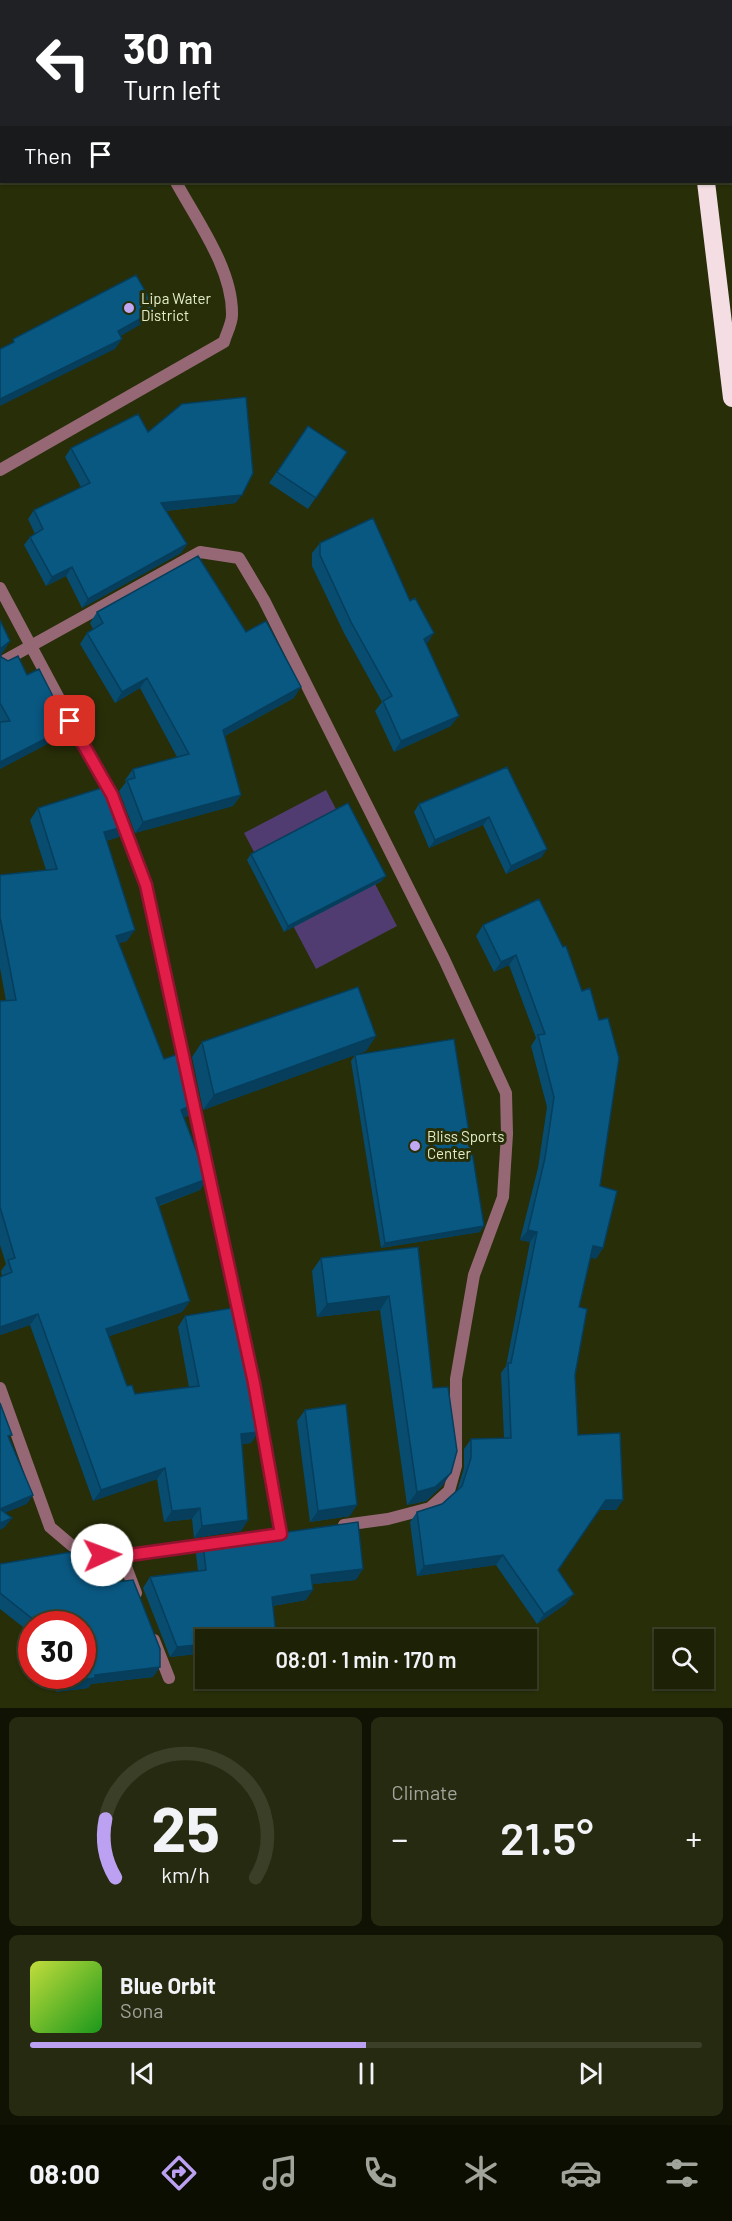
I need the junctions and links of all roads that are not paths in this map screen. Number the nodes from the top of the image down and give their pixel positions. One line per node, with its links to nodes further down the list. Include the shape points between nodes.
1 (177, 183): 4 (street, via 228,286 232,317 224,342)
2 (706, 183): 3 (highway)
3 (732, 398)
4 (0, 470)
5 (0, 588): 6 (street)
6 (30, 646): 7 (street); 8 (street); 11 (street, via 200,552 239,558 264,600 439,949 506,1093 503,1197 474,1275 456,1379 456,1466 448,1491 430,1508)
7 (0, 663)
8 (104, 781)
9 (116, 806): 12 (street, via 146,885 254,1383)
10 (0, 1388): 14 (street, via 50,1527 83,1555)
11 (334, 1527)
12 (280, 1534)
13 (235, 1540): 14 (street)
14 (122, 1556): 15 (street)
15 (139, 1600)
16 (147, 1623): 17 (street)
17 (169, 1678)

